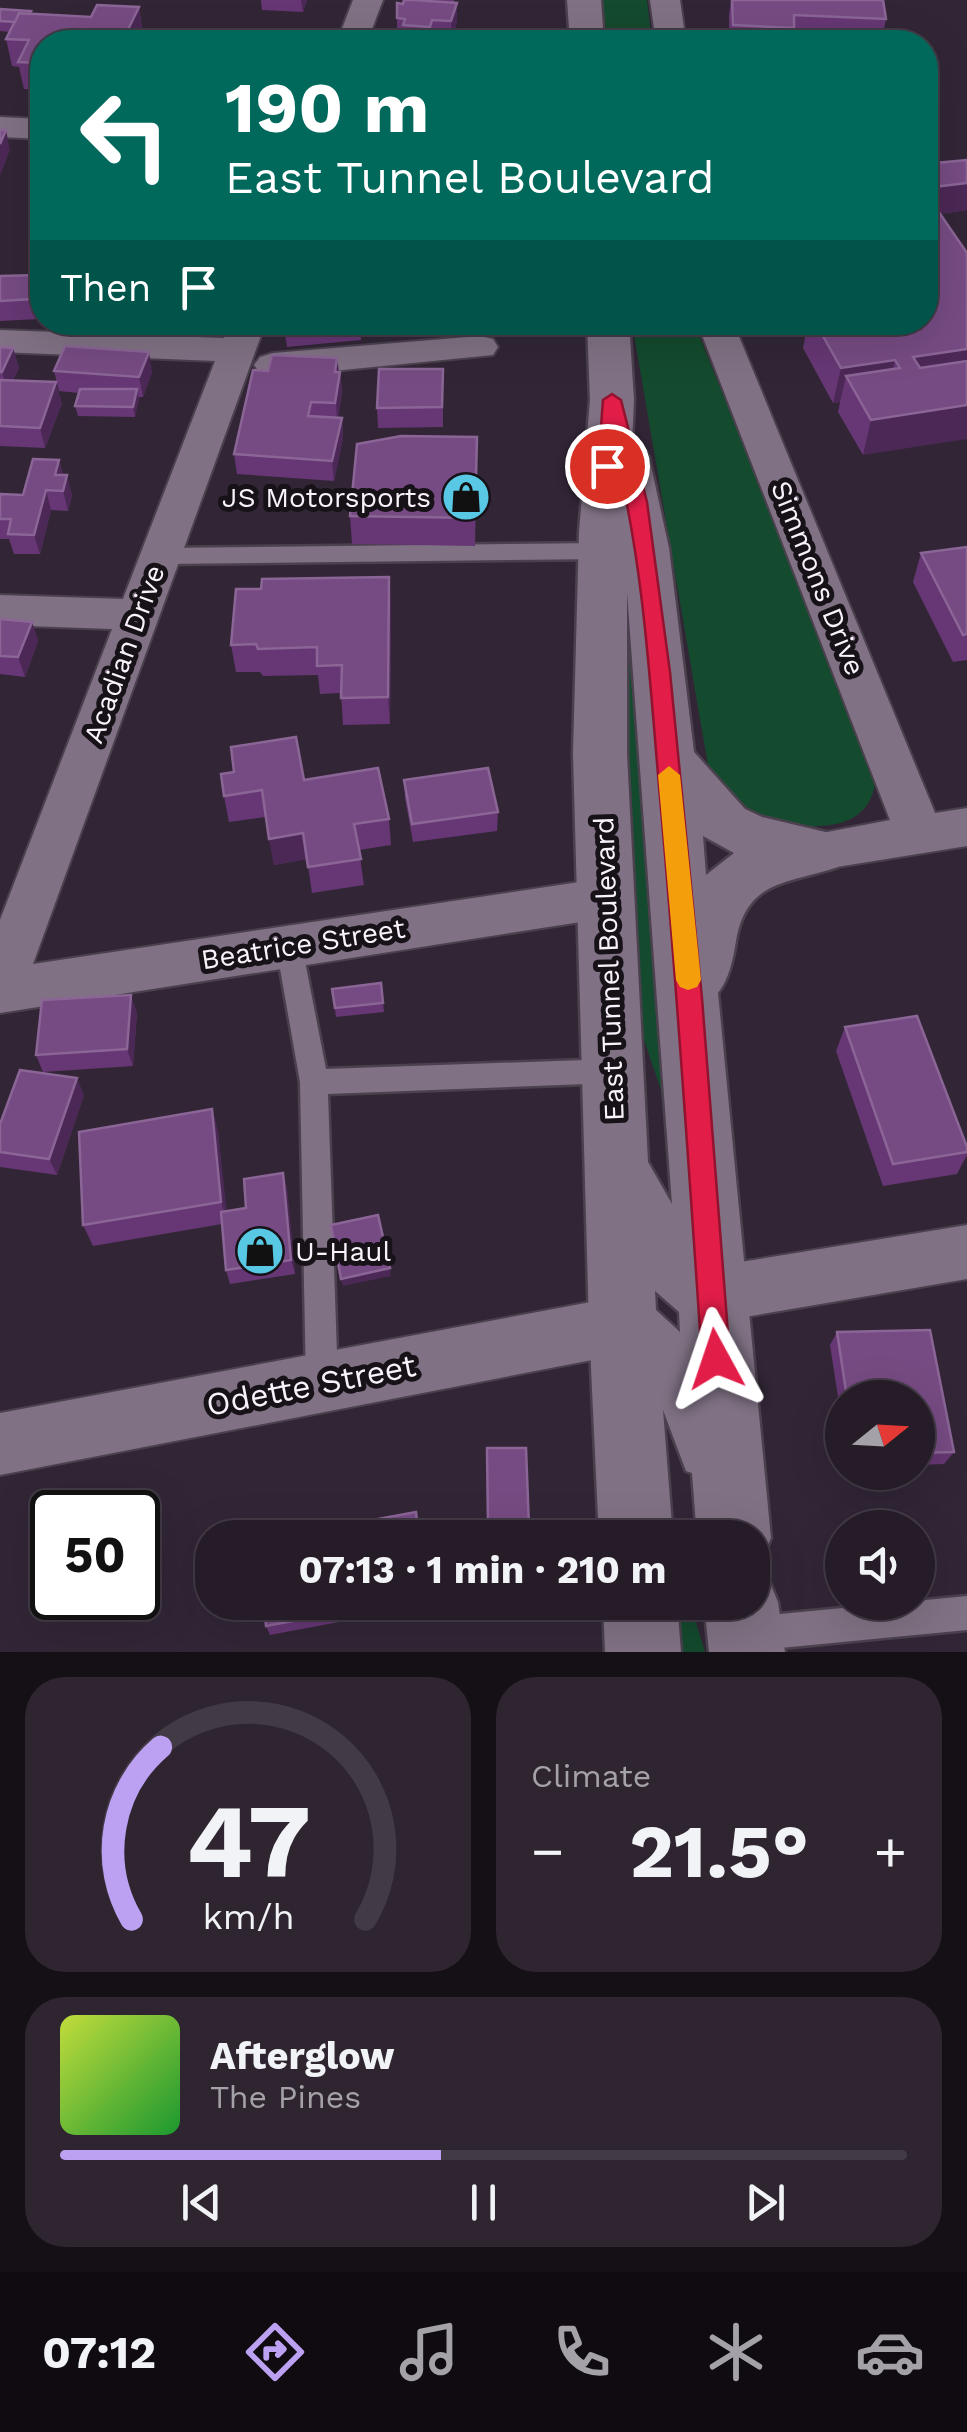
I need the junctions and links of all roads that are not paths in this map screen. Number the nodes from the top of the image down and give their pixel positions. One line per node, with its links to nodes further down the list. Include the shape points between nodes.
1 (368, 0): 4 (street)
2 (584, 0): 5 (main road)
3 (664, 0): 6 (street)
4 (357, 30)
5 (586, 30)
6 (668, 30)
7 (0, 128): 8 (street)
8 (30, 129)
9 (609, 335): 14 (main road, East Tunnel Boulevard)
10 (720, 335): 21 (street, Simmons Drive)
11 (0, 341): 12 (street)
12 (238, 347): 13 (street); 16 (street, Acadian Drive)
13 (480, 347)
14 (612, 400): 15 (main road, East Tunnel Boulevard); 19 (main road, East Tunnel Boulevard, via 637,502)
15 (602, 552): 16 (lane); 23 (main road, East Tunnel Boulevard)
16 (160, 556): 18 (street, Acadian Drive)
17 (0, 610): 18 (street)
18 (139, 615): 25 (street, Acadian Drive)
19 (668, 756): 22 (main road, via 710,814 748,838); 26 (main road, East Tunnel Boulevard)
20 (967, 827): 21 (street)
21 (920, 835): 22 (street)
22 (818, 852): 26 (main road, via 748,870 730,887 715,910)
23 (606, 898): 24 (street, Beatrice Street); 27 (main road, East Tunnel Boulevard)
24 (289, 946): 25 (street, Beatrice Street); 28 (lane)
25 (0, 989)
26 (690, 998): 31 (main road, East Tunnel Boulevard)
27 (613, 1071): 28 (lane); 29 (main road, East Tunnel Boulevard)
28 (314, 1082): 33 (lane)
29 (617, 1168): 31 (main road, via 667,1259); 32 (main road, East Tunnel Boulevard)
30 (967, 1252): 31 (street)
31 (710, 1295): 35 (main road, East Tunnel Boulevard)
32 (622, 1326): 33 (street, Odette Street); 35 (main road, via 692,1390); 36 (main road, East Tunnel Boulevard)
33 (322, 1383): 34 (street, Odette Street)
34 (0, 1444)
35 (732, 1519)
36 (635, 1520)
37 (967, 1614): 39 (lane)
38 (641, 1620): 40 (main road)
39 (744, 1630)
40 (643, 1652)

